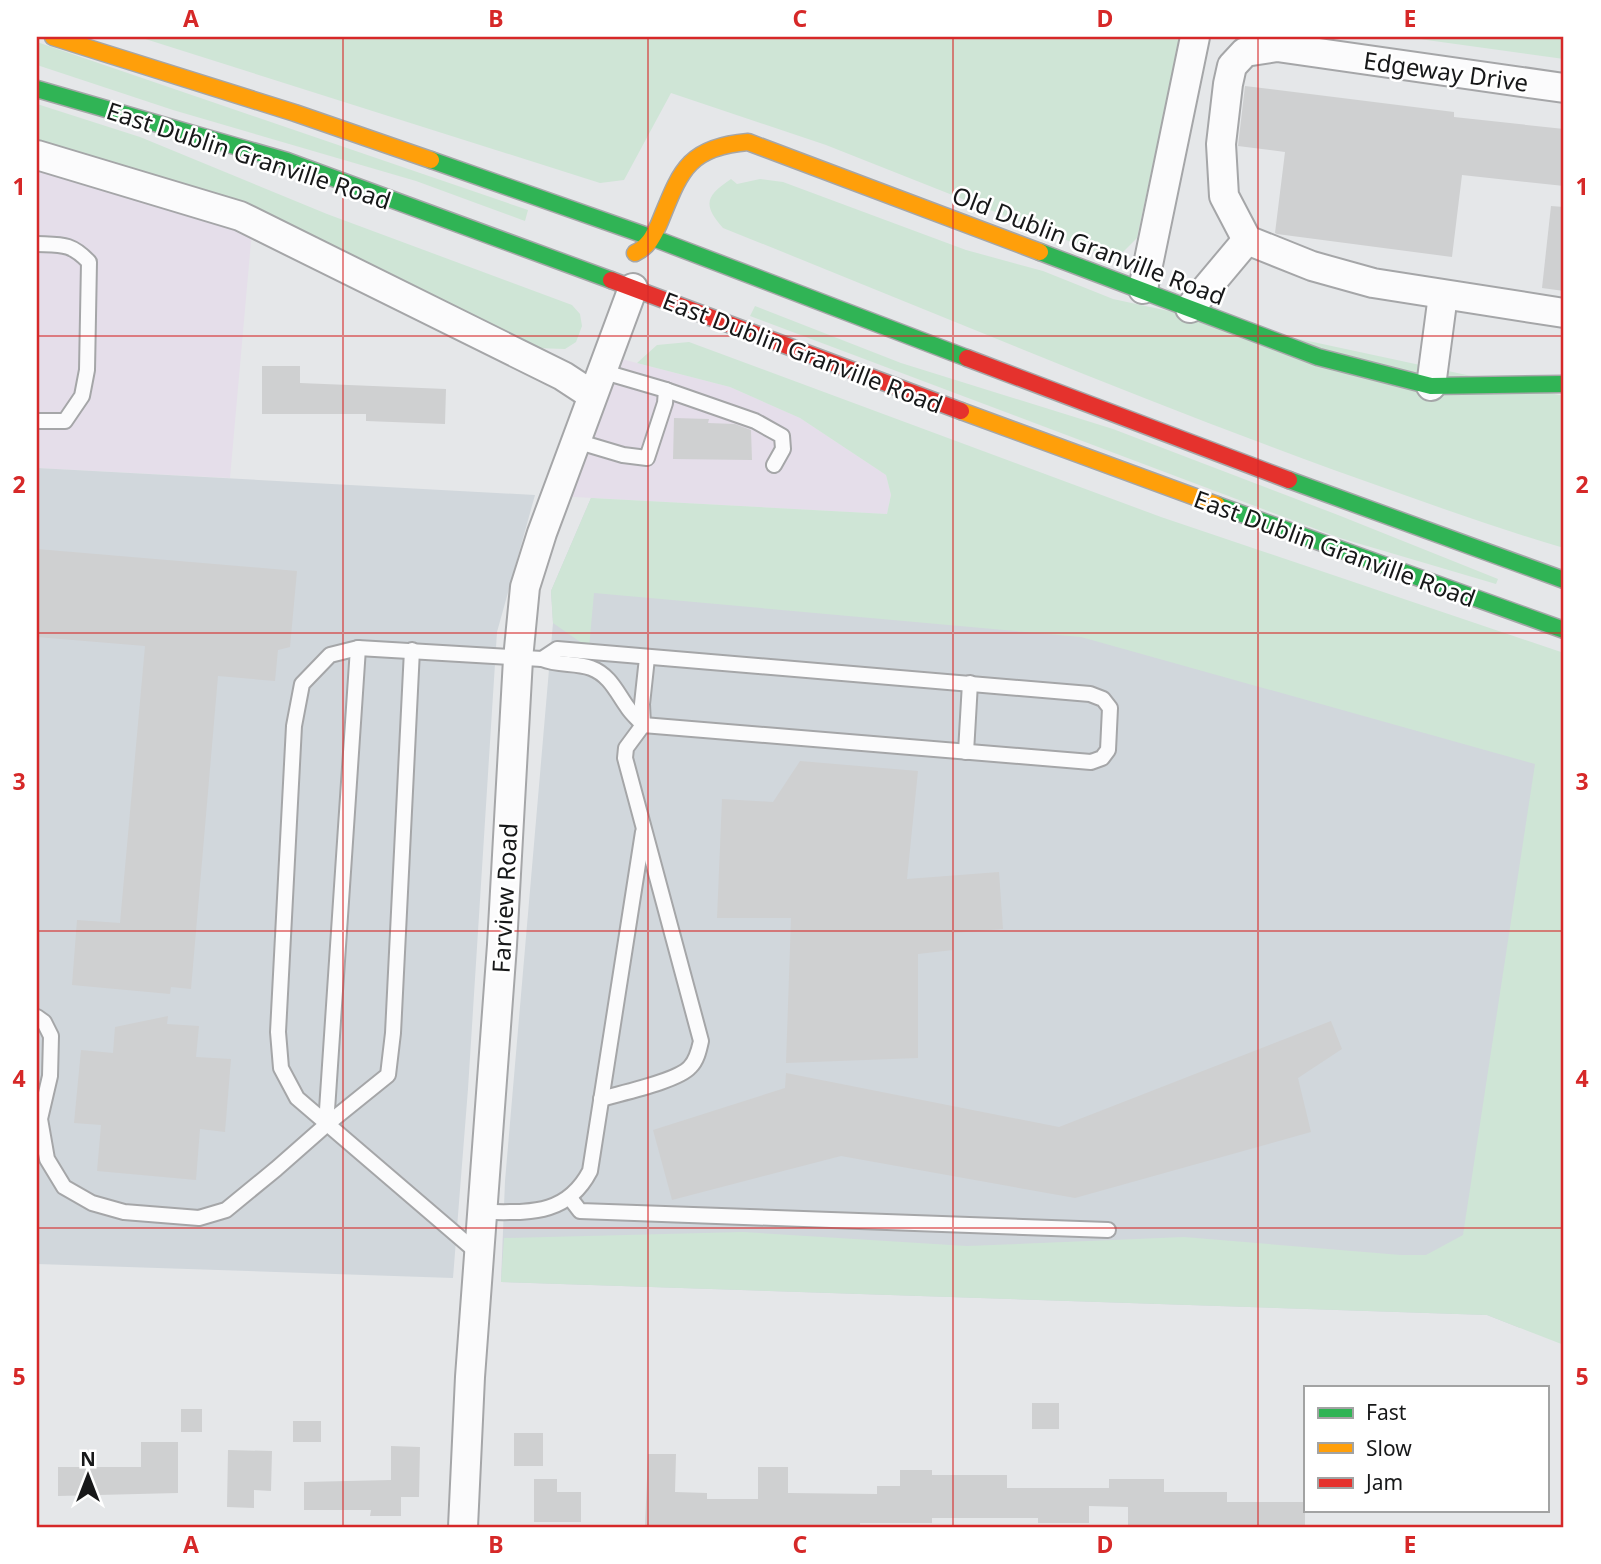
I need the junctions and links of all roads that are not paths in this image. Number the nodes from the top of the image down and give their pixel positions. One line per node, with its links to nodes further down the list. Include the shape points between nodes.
1 (53, 37): 8 (main road, East Dublin Granville Road, via 295,113)
2 (1195, 37): 13 (street)
3 (1564, 88): 9 (street, Edgeway Drive, via 1277,47 1245,52 1232,66 1221,144 1224,196)
4 (37, 89): 7 (main road, East Dublin Granville Road)
5 (37, 155): 17 (street, via 240,215 562,376)
6 (370, 174): 7 (main road)
7 (324, 175): 12 (main road, East Dublin Granville Road)
8 (653, 238): 11 (main road, via 644,250); 13 (main road, Old Dublin Granville Road, via 688,163 725,142 748,142); 21 (main road, East Dublin Granville Road)
9 (1247, 240): 14 (street, via 1373,284); 15 (street)
10 (37, 244): 22 (lane, via 67,244 89,262 88,370 82,396 65,421)
11 (621, 253)
12 (637, 281): 17 (street, Farview Road); 27 (main road, East Dublin Granville Road, via 1089,459)
13 (1143, 289): 15 (main road, Old Dublin Granville Road)
14 (1443, 295): 16 (street); 19 (street)
15 (1190, 308): 19 (main road, Old Dublin Granville Road, via 1318,357)
16 (1564, 313)
17 (597, 383): 20 (lane); 24 (street, Farview Road)
18 (1564, 384): 19 (main road, Old Dublin Granville Road)
19 (1432, 386)
20 (666, 390): 24 (lane, via 647,458); 25 (lane, via 755,421 782,436 783,449)
21 (1120, 417): 23 (main road); 26 (main road, East Dublin Granville Road)
22 (37, 421)
23 (1094, 421)
24 (576, 441): 31 (street, Farview Road, via 525,587)
25 (774, 465)
26 (1564, 580)
27 (1564, 630)
28 (358, 648): 29 (lane); 39 (lane); 39 (lane, via 330,655 302,684 293,726 278,1032 281,1068 297,1098)
29 (412, 650): 31 (lane); 39 (lane, via 388,1075)
30 (647, 658): 31 (lane, via 557,649); 32 (lane); 33 (lane)
31 (530, 659): 33 (lane, via 599,672); 41 (street, Farview Road)
32 (970, 683): 34 (lane); 34 (lane, via 1103,699 1110,708 1108,751 1091,762)
33 (643, 725): 34 (lane); 35 (lane, via 626,748 625,758)
34 (965, 752)
35 (644, 826): 37 (lane); 37 (lane, via 701,1041 690,1069)
36 (37, 1017): 38 (lane, via 51,1036 51,1076)
37 (601, 1099): 40 (lane, via 590,1171)
38 (38, 1117): 39 (lane, via 47,1159 64,1186 92,1203 124,1212 199,1218 226,1210)
39 (326, 1125): 43 (lane)
40 (570, 1198): 41 (lane, via 539,1210); 42 (lane, via 580,1211)
41 (482, 1212): 43 (street, Farview Road)
42 (1108, 1230)
43 (479, 1254): 44 (street, Farview Road)
44 (463, 1527)

